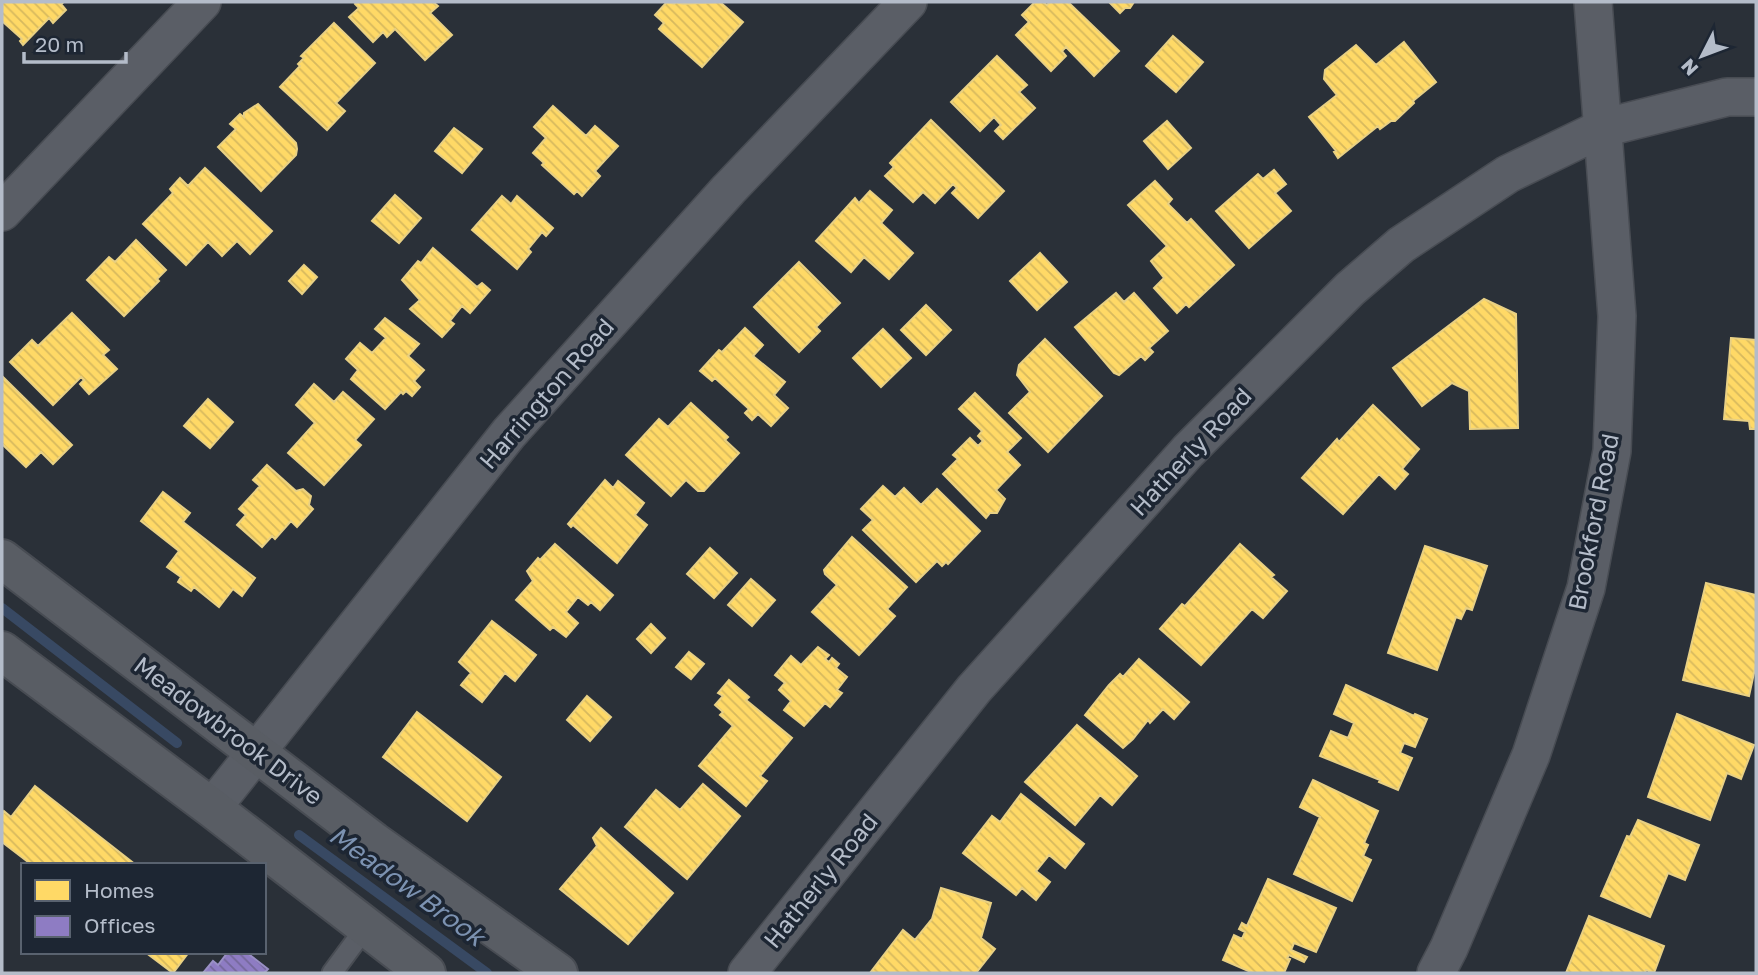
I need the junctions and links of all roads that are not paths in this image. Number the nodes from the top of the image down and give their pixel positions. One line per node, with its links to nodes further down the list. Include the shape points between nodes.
1 (202, 2): 6 (street)
2 (908, 2): 9 (street, Harrington Road, via 729,190 509,433)
3 (1593, 2): 5 (street, Brookford Road)
4 (1756, 97): 5 (street, Hatherly Road, via 1727,97)
5 (1603, 128): 15 (street, Hatherly Road, via 1508,174 1401,245 1341,299 1188,451 974,689); 16 (street, Brookford Road, via 1617,316 1613,437 1586,588 1531,755)
6 (2, 212)
7 (2, 559): 9 (street, Meadowbrook Drive)
8 (2, 651): 10 (street)
9 (256, 752): 10 (street, Harrington Road); 14 (street, Meadowbrook Drive)
10 (212, 808): 11 (street)
11 (366, 927): 12 (lane); 13 (street)
12 (332, 973)
13 (426, 973)
14 (558, 973)
15 (747, 973)
16 (1436, 973)

